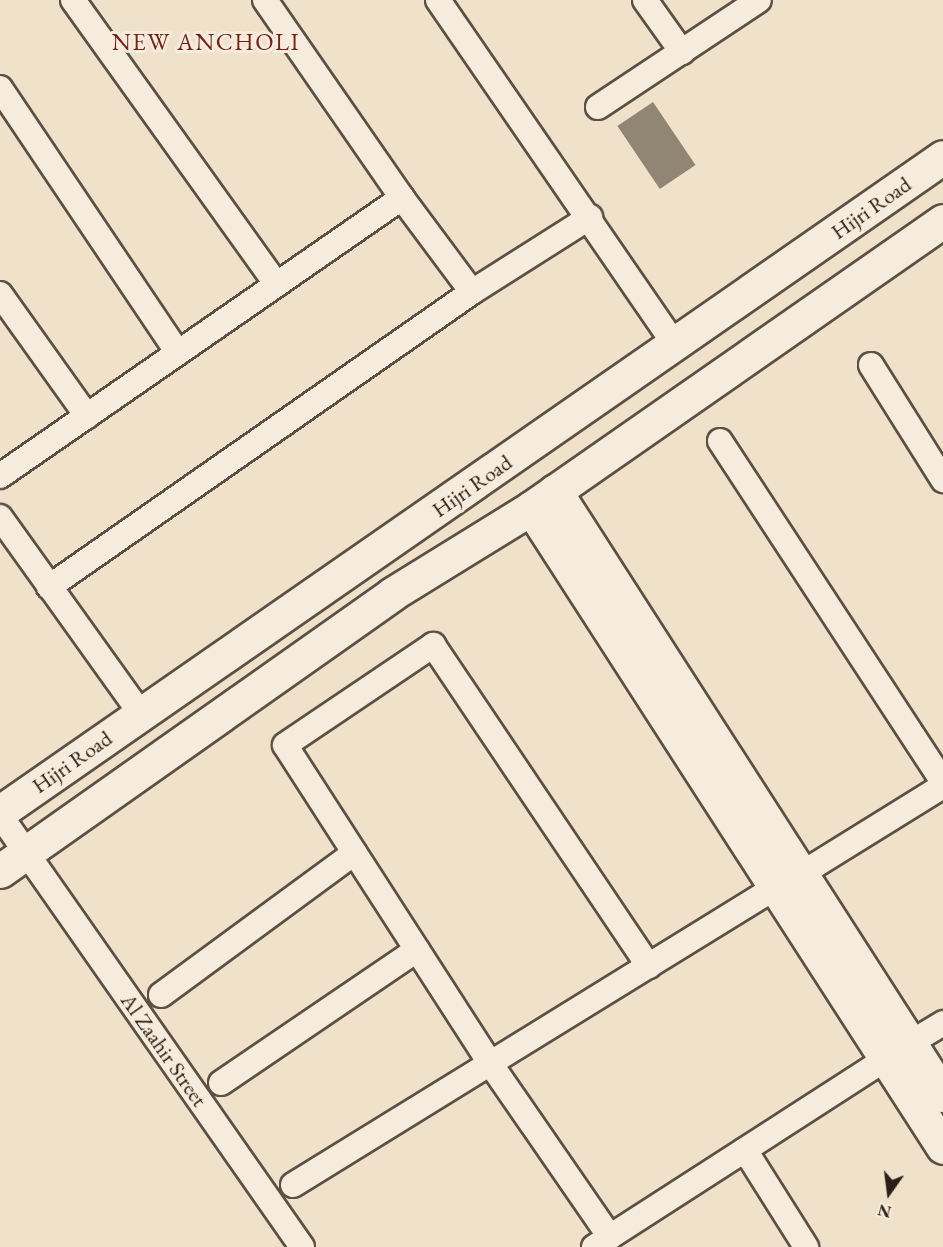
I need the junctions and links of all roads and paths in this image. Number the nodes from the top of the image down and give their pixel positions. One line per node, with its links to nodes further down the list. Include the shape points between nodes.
1 (73, 0): 13 (street)
2 (265, 0): 10 (street)
3 (438, 0): 11 (street)
4 (645, 0): 6 (street)
5 (759, 0): 6 (street)
6 (682, 52): 8 (street)
7 (0, 88): 17 (street)
8 (598, 107)
9 (943, 157): 16 (main road, Hijri Road)
10 (402, 198): 13 (street); 14 (street)
11 (590, 217): 14 (street); 16 (street)
12 (943, 221): 23 (main road)
13 (277, 285): 17 (street)
14 (472, 292): 25 (street)
15 (0, 294): 19 (street)
16 (675, 346): 26 (main road, Hijri Road)
17 (178, 353): 19 (street)
18 (871, 365): 22 (street)
19 (87, 416): 21 (street)
20 (720, 441): 27 (street)
21 (0, 476)
22 (943, 480)
23 (543, 500): 30 (main road, via 392,594); 31 (main road)
24 (0, 517): 25 (street)
25 (48, 586): 26 (street)
26 (141, 714): 28 (main road, Hijri Road)
27 (943, 784): 31 (street)
28 (0, 814): 30 (street, Al Zaahir Street)
29 (354, 853): 32 (street); 33 (street, via 285,745 433,645); 34 (street)
30 (13, 861): 44 (street, Al Zaahir Street)
31 (789, 881): 33 (street); 36 (main road)
32 (417, 950): 37 (street); 38 (street)
33 (649, 966): 37 (street)
34 (161, 994)
35 (943, 1023): 36 (street)
36 (898, 1051): 39 (main road); 40 (main road); 41 (street)
37 (490, 1063): 42 (street); 43 (street)
38 (221, 1083)
39 (943, 1095)
40 (943, 1147)
41 (745, 1150): 43 (street); 45 (street)
42 (293, 1185)
43 (602, 1242)
44 (302, 1247)
45 (806, 1247)

